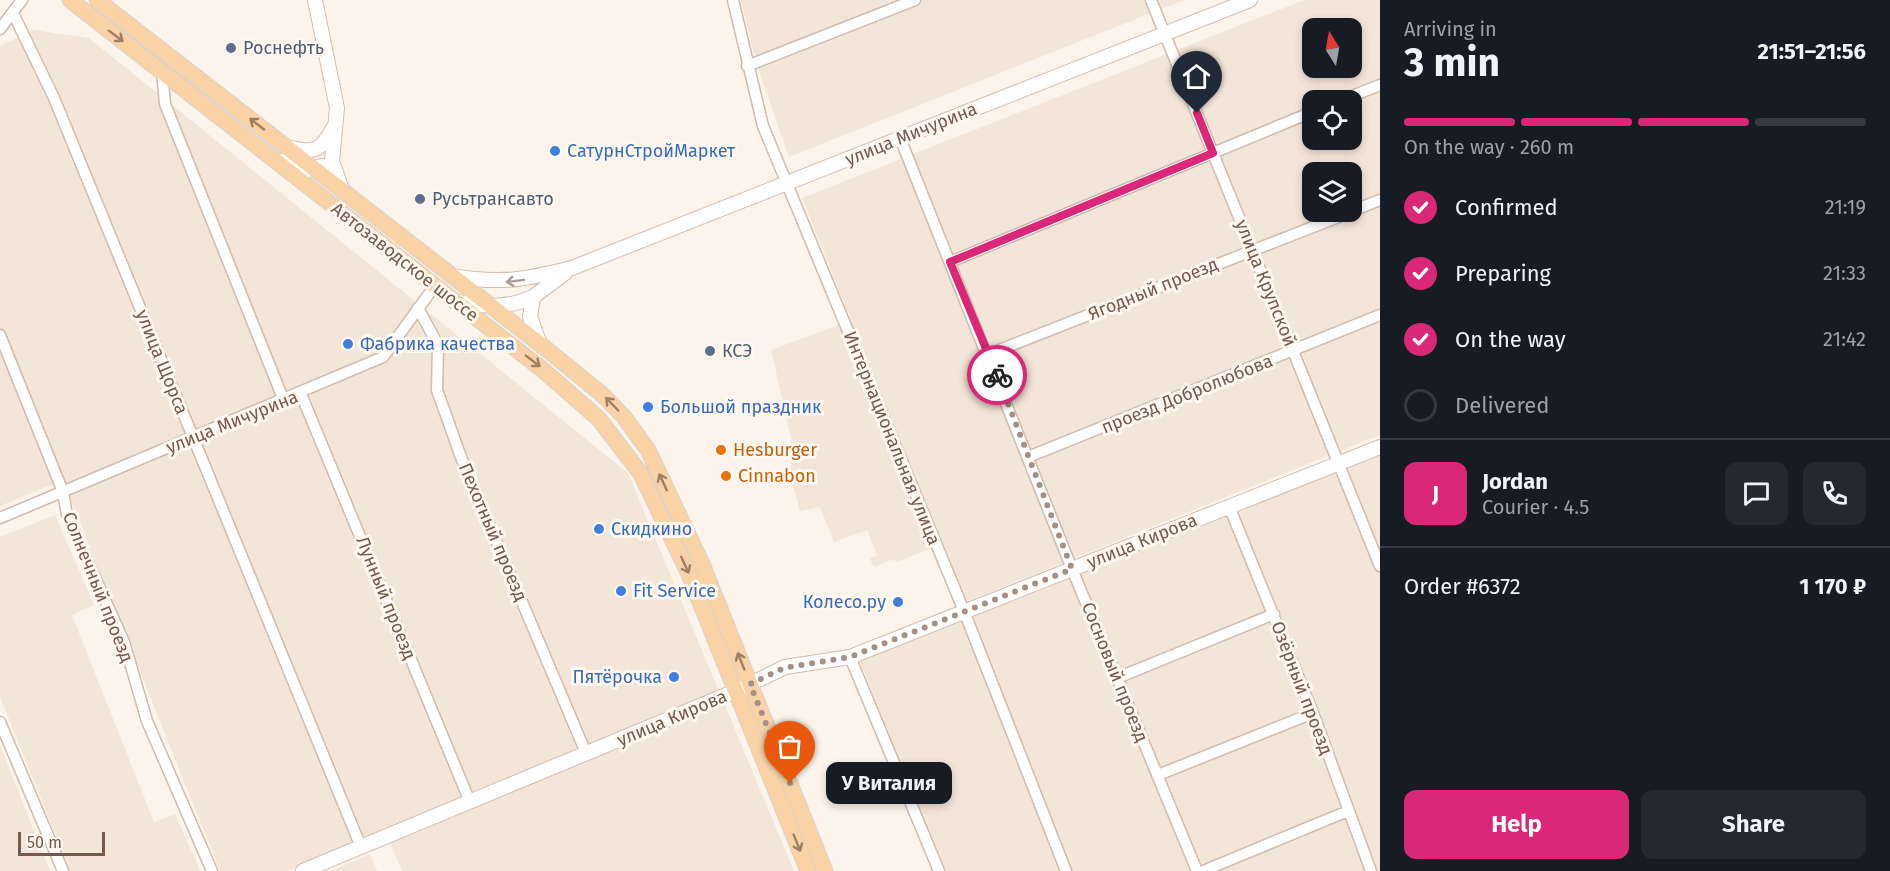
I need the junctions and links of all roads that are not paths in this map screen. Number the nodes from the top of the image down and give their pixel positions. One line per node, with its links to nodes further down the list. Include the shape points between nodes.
1 (22, 0): 9 (street)
2 (70, 0): 13 (main road, Автозаводское шоссе, one-way to 13)
3 (98, 0): 19 (main road, Автозаводское шоссе, one-way to 3)
4 (315, 0): 17 (main road, via 337,108)
5 (733, 0): 12 (street, Интернациональная улица)
6 (915, 0): 12 (street)
7 (1151, 0): 11 (street, улица Крупской)
8 (1250, 0): 11 (main road, улица Мичурина)
9 (13, 13): 10 (street); 45 (street, улица Щорса, via 54,98)
10 (0, 29)
11 (1165, 33): 18 (main road, улица Мичурина); 21 (street, улица Крупской)
12 (747, 66): 24 (street, Интернациональная улица, via 763,126)
13 (162, 71): 20 (main road, Автозаводское шоссе); 44 (street, via 165,104)
14 (1380, 85): 15 (street)
15 (1362, 92)
16 (1302, 116): 21 (street)
17 (336, 121): 19 (main road, via 326,143 316,149); 22 (main road)
18 (900, 138): 24 (main road, улица Мичурина); 30 (street, Сосновый проезд)
19 (286, 147): 23 (main road, Автозаводское шоссе)
20 (267, 152): 23 (main road, via 294,168); 33 (main road, Автозаводское шоссе)
21 (1213, 153): 29 (street, улица Крупской); 30 (street)
22 (332, 161): 23 (main road); 25 (main road)
23 (316, 170): 25 (main road, Автозаводское шоссе)
24 (788, 183): 31 (main road, улица Мичурина); 54 (street, Интернациональная улица)
25 (344, 192): 32 (main road, Автозаводское шоссе)
26 (1380, 200): 27 (street, Ягодный проезд)
27 (1362, 207)
28 (1323, 222): 29 (street, Ягодный проезд)
29 (1252, 250): 41 (street, улица Крупской); 42 (street, Ягодный проезд)
30 (950, 262): 42 (street, Сосновый проезд)
31 (572, 268): 32 (main road, улица Мичурина, one-way to 32, via 501,282); 34 (main road, улица Мичурина)
32 (452, 276): 37 (main road, Автозаводское шоссе)
33 (434, 287): 35 (main road, Автозаводское шоссе); 36 (street, улица Мичурина)
34 (533, 297): 37 (main road, улица Мичурина, via 511,306); 40 (main road, via 530,317)
35 (452, 301): 37 (main road, улица Мичурина); 59 (main road, Автозаводское шоссе, one-way to 59, via 565,387 627,452 688,572)
36 (418, 308): 43 (street, улица Мичурина, via 383,357); 62 (street, Пехотный проезд, via 438,345 436,390 458,450)
37 (491, 308): 40 (main road, Автозаводское шоссе)
38 (1380, 315): 41 (street, проезд Добролюбова)
39 (0, 334): 49 (street, Солнечный проезд)
40 (540, 344): 58 (main road, Автозаводское шоссе, one-way to 40, via 702,564 648,450 604,396)
41 (1293, 351): 47 (street, проезд Добролюбова); 48 (street, улица Крупской)
42 (989, 354): 47 (street, Сосновый проезд)
43 (301, 393): 44 (street, улица Мичурина); 64 (street, Лунный проезд)
44 (284, 401): 45 (street, улица Мичурина)
45 (194, 438): 49 (street, улица Мичурина); 66 (street, улица Щорса)
46 (1380, 447): 48 (main road, улица Кирова)
47 (1028, 457): 53 (street, Сосновый проезд)
48 (1338, 463): 50 (main road, улица Кирова); 52 (street, улица Крупской)
49 (63, 492): 51 (street, улица Мичурина); 68 (street, Солнечный проезд, via 67,515 124,642 147,721)
50 (1229, 506): 53 (main road, улица Кирова); 55 (street, Озёрный проезд)
51 (0, 518)
52 (1380, 565)
53 (1072, 569): 54 (main road, улица Кирова); 57 (street, Сосновый проезд)
54 (964, 611): 56 (main road, улица Кирова); 73 (street, Интернациональная улица)
55 (1274, 614): 57 (street); 60 (street, Озёрный проезд)
56 (850, 657): 58 (main road, улица Кирова, via 784,668); 72 (street)
57 (1118, 678): 63 (street, Сосновый проезд)
58 (750, 684): 59 (main road, улица Кирова); 71 (main road, Автозаводское шоссе)
59 (736, 691): 62 (main road, улица Кирова); 70 (main road, Автозаводское шоссе, one-way to 70)
60 (1313, 713): 63 (street); 65 (street, Озёрный проезд)
61 (0, 722): 67 (street)
62 (586, 753): 64 (main road, улица Кирова)
63 (1158, 775): 74 (street, Сосновый проезд)
64 (470, 802): 66 (main road, улица Кирова)
65 (1348, 811): 75 (street); 76 (street, Озёрный проезд)
66 (361, 847): 69 (main road, улица Кирова)
67 (63, 871)
68 (212, 871)
69 (303, 871)
70 (808, 871)
71 (825, 871)
72 (939, 871)
73 (1066, 871)
74 (1197, 871)
75 (1203, 871)
76 (1371, 871)

